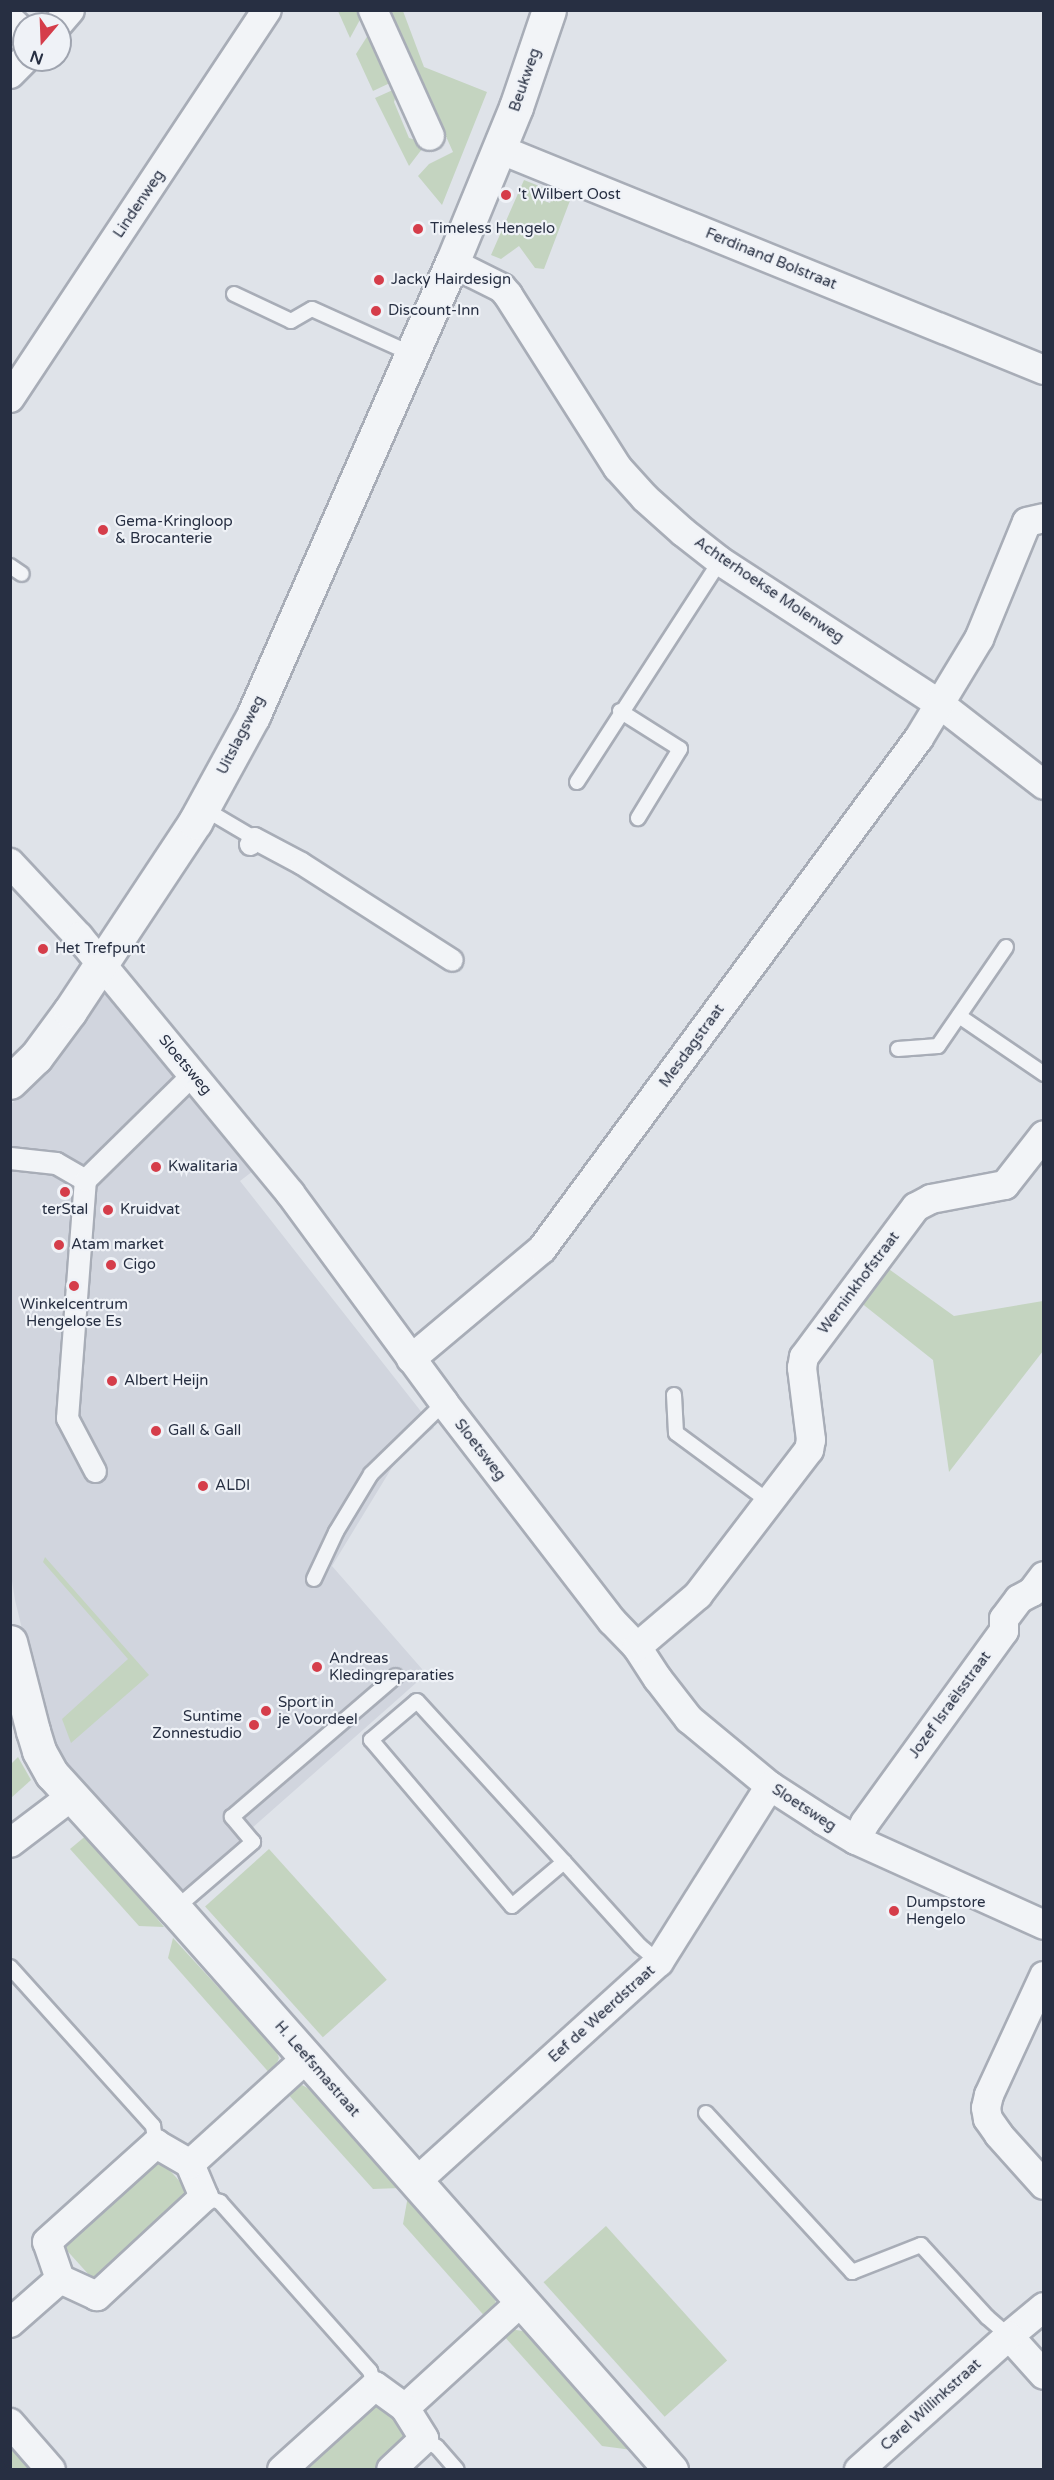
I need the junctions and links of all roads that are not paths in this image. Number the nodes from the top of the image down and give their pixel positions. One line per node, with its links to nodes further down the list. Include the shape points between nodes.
1 (267, 10): 10 (street, Lindenweg)
2 (373, 10): 4 (street)
3 (549, 10): 5 (street, Beukweg)
4 (430, 136)
5 (499, 149): 6 (street); 9 (street, Ferdinand Bolstraat)
6 (452, 263): 8 (street, Uitslagsweg); 12 (street, Achterhoekse Molenweg, via 502,288 618,468 660,512)
7 (234, 294): 8 (lane, via 291,321 312,309)
8 (412, 354): 17 (street, Uitslagsweg, via 253,716)
9 (1044, 370)
10 (10, 398)
11 (1035, 520): 13 (street, Mesdagstraat, via 979,639)
12 (720, 561): 13 (street, Achterhoekse Molenweg); 14 (lane)
13 (941, 705): 16 (street, Achterhoekse Molenweg); 32 (street, Mesdagstraat, via 542,1249)
14 (620, 711): 15 (lane); 18 (lane, via 680,749)
15 (577, 782)
16 (1044, 785)
17 (203, 808): 19 (lane); 23 (street, Uitslagsweg)
18 (638, 818)
19 (252, 841): 22 (street, via 308,867)
20 (10, 863): 23 (street, Sloetsweg)
21 (1006, 947): 24 (lane)
22 (452, 960)
23 (101, 963): 26 (street, Sloetsweg); 28 (street, Uitslagsweg, via 36,1057)
24 (959, 1016): 25 (lane, via 938,1046); 27 (lane)
25 (898, 1049)
26 (193, 1074): 31 (street); 32 (street, Sloetsweg, via 290,1193)
27 (1044, 1074)
28 (10, 1082)
29 (1044, 1135): 36 (street, Werninkhofstraat, via 1005,1185 931,1199 916,1207 804,1357 809,1450)
30 (10, 1158): 31 (street)
31 (84, 1169): 35 (street, via 67,1418)
32 (411, 1359): 34 (street, Sloetsweg)
33 (674, 1395): 36 (lane, via 676,1434)
34 (444, 1403): 38 (lane, via 370,1474); 40 (street, Sloetsweg, via 612,1622)
35 (95, 1471)
36 (771, 1503): 40 (street, Werninkhofstraat, via 698,1595)
37 (1044, 1576): 44 (street, Jozef Israëlsstraat, via 1004,1619 1004,1630)
38 (314, 1579)
39 (10, 1642): 43 (street, H. Leefsmastraat, via 39,1751 52,1774)
40 (637, 1647): 42 (street, Sloetsweg, via 689,1719)
41 (396, 1676): 47 (lane, via 232,1817 253,1842)
42 (770, 1786): 44 (street, Sloetsweg); 49 (street, Eef de Weerdstraat)
43 (72, 1796): 45 (street); 47 (street, H. Leefsmastraat)
44 (856, 1839): 48 (street, Sloetsweg)
45 (10, 1843)
46 (564, 1862): 46 (lane, via 417,1701 371,1740 512,1906); 49 (lane)
47 (176, 1909): 52 (street, H. Leefsmastraat)
48 (1044, 1925)
49 (659, 1962): 56 (street, Eef de Weerdstraat)
50 (10, 1967): 54 (lane, via 153,2126)
51 (1044, 1976): 57 (street, via 986,2108 988,2119 999,2134)
52 (307, 2058): 55 (street); 56 (street, H. Leefsmastraat)
53 (706, 2113): 63 (lane, via 852,2272 921,2245)
54 (156, 2144): 55 (street); 59 (street, via 47,2242)
55 (190, 2164): 58 (street)
56 (416, 2182): 60 (street, H. Leefsmastraat)
57 (1044, 2185)
58 (204, 2197): 59 (street, via 97,2296); 65 (lane, via 220,2202 370,2371)
59 (60, 2279): 62 (street)
60 (522, 2301): 66 (street); 73 (street, H. Leefsmastraat)
61 (1044, 2307): 63 (street, Carel Willinkstraat)
62 (10, 2323)
63 (1006, 2339): 64 (street); 74 (street, Carel Willinkstraat)
64 (1044, 2375)
65 (375, 2386): 66 (street); 70 (street)
66 (405, 2408): 68 (street)
67 (10, 2423): 69 (street)
68 (424, 2439): 71 (street); 72 (lane)
69 (51, 2469)
70 (282, 2469)
71 (391, 2469)
72 (457, 2469)
73 (671, 2469)
74 (859, 2469)

